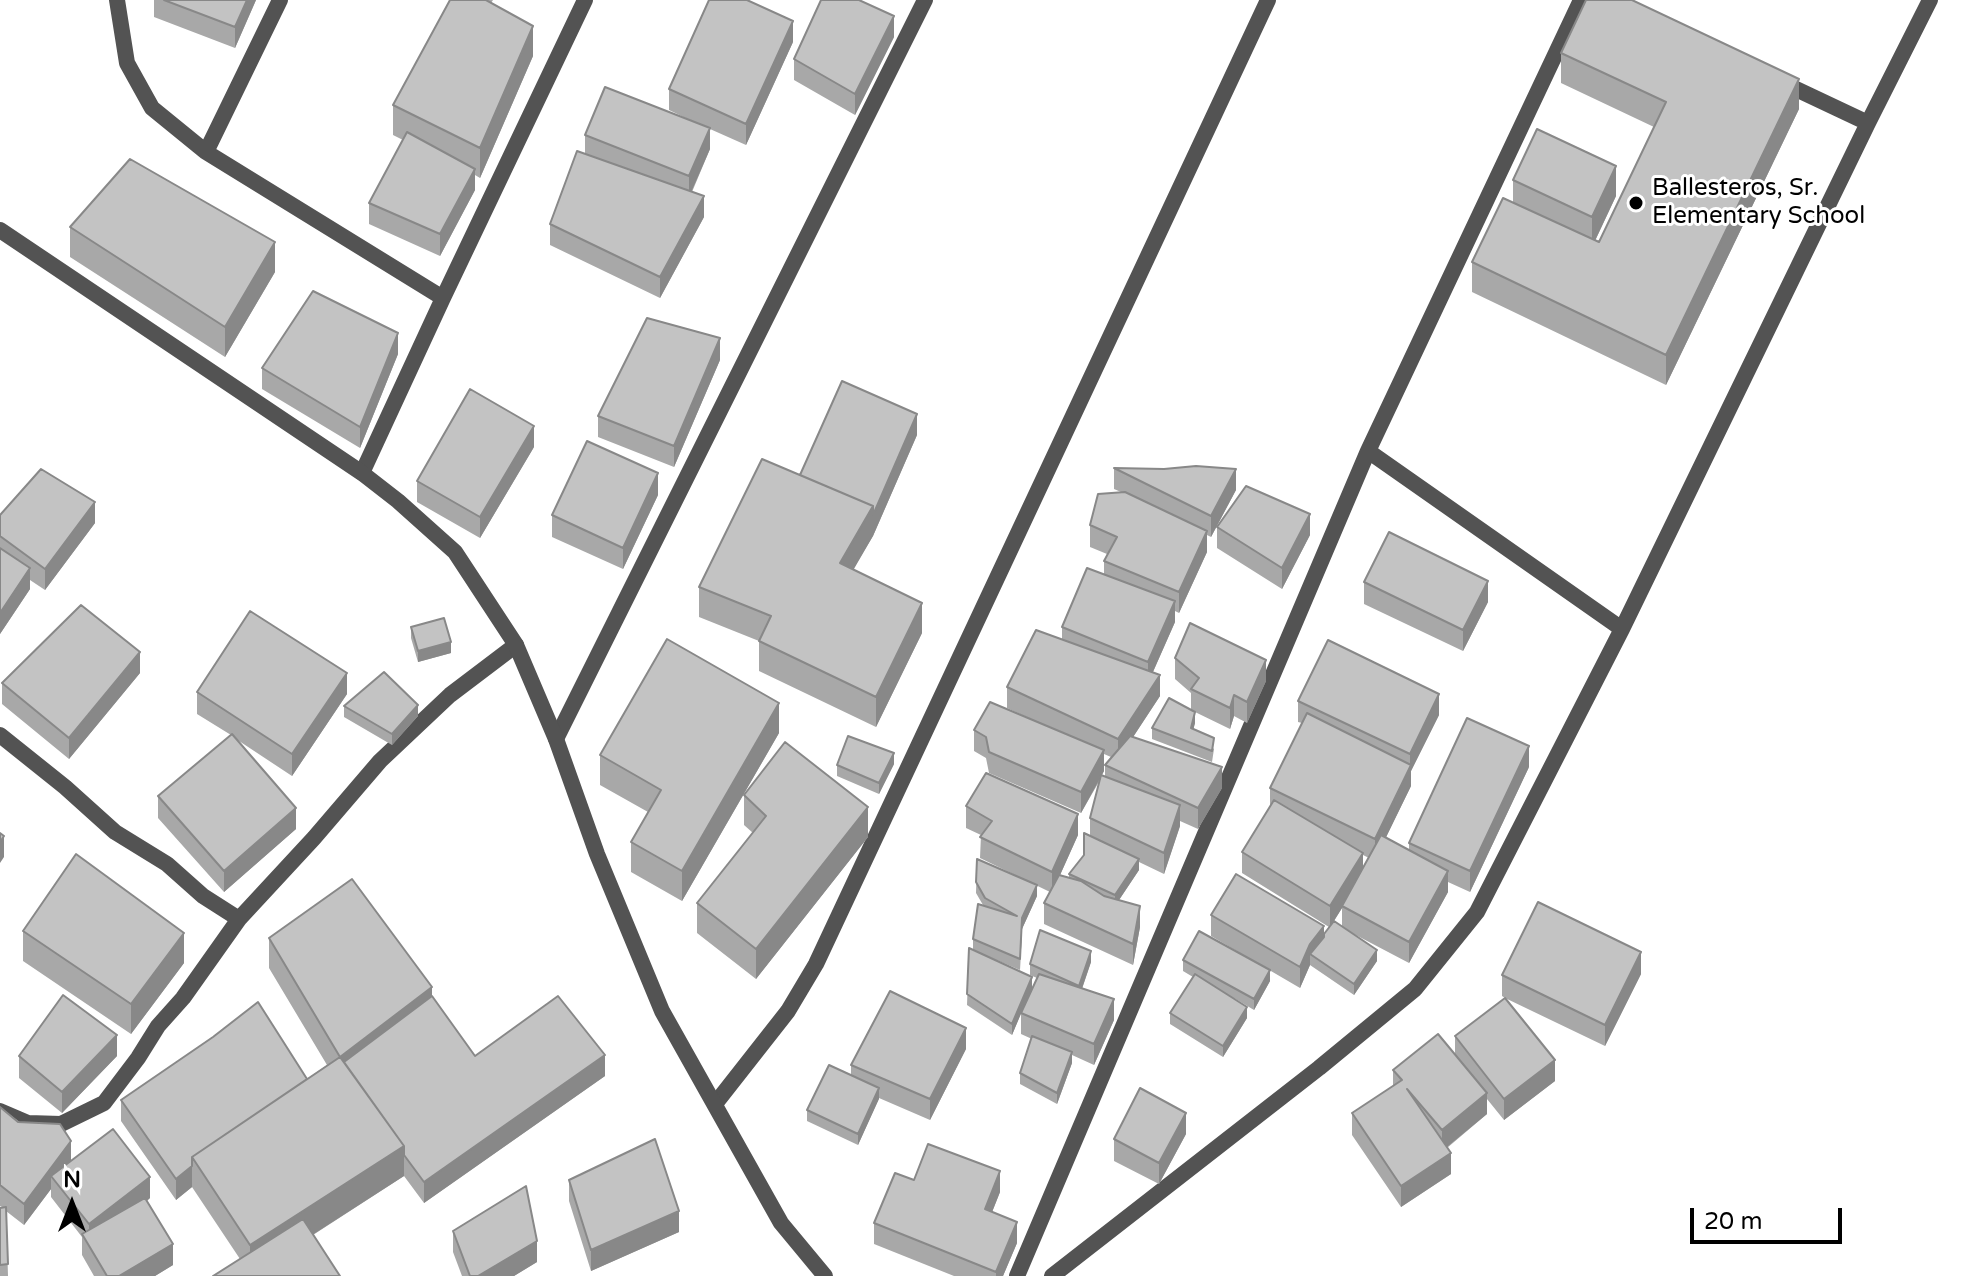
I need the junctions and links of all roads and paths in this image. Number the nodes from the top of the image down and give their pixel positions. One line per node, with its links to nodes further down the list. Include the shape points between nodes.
1 (117, 0): 10 (street, via 127,63 152,108)
2 (280, 0): 10 (street)
3 (585, 0): 12 (street)
4 (925, 0): 18 (street)
5 (1268, 0): 20 (street, via 816,964 788,1011)
6 (1581, 0): 13 (street)
7 (1930, 0): 9 (street)
8 (1767, 75): 9 (street)
9 (1868, 123): 15 (street)
10 (206, 152): 12 (street)
11 (0, 230): 14 (street)
12 (443, 298): 14 (street)
13 (1368, 451): 15 (street); 23 (street)
14 (362, 473): 16 (street, via 455,552)
15 (1622, 629): 24 (street, via 1477,912 1415,989)
16 (516, 645): 18 (street); 19 (street, via 450,695 380,761)
17 (0, 735): 19 (street, via 115,832)
18 (556, 739): 20 (street, via 662,1011)
19 (239, 919): 21 (street, via 104,1103 61,1124 28,1123)
20 (715, 1104): 22 (street, via 781,1223)
21 (0, 1111)
22 (825, 1276)
23 (1017, 1276)
24 (1052, 1276)

